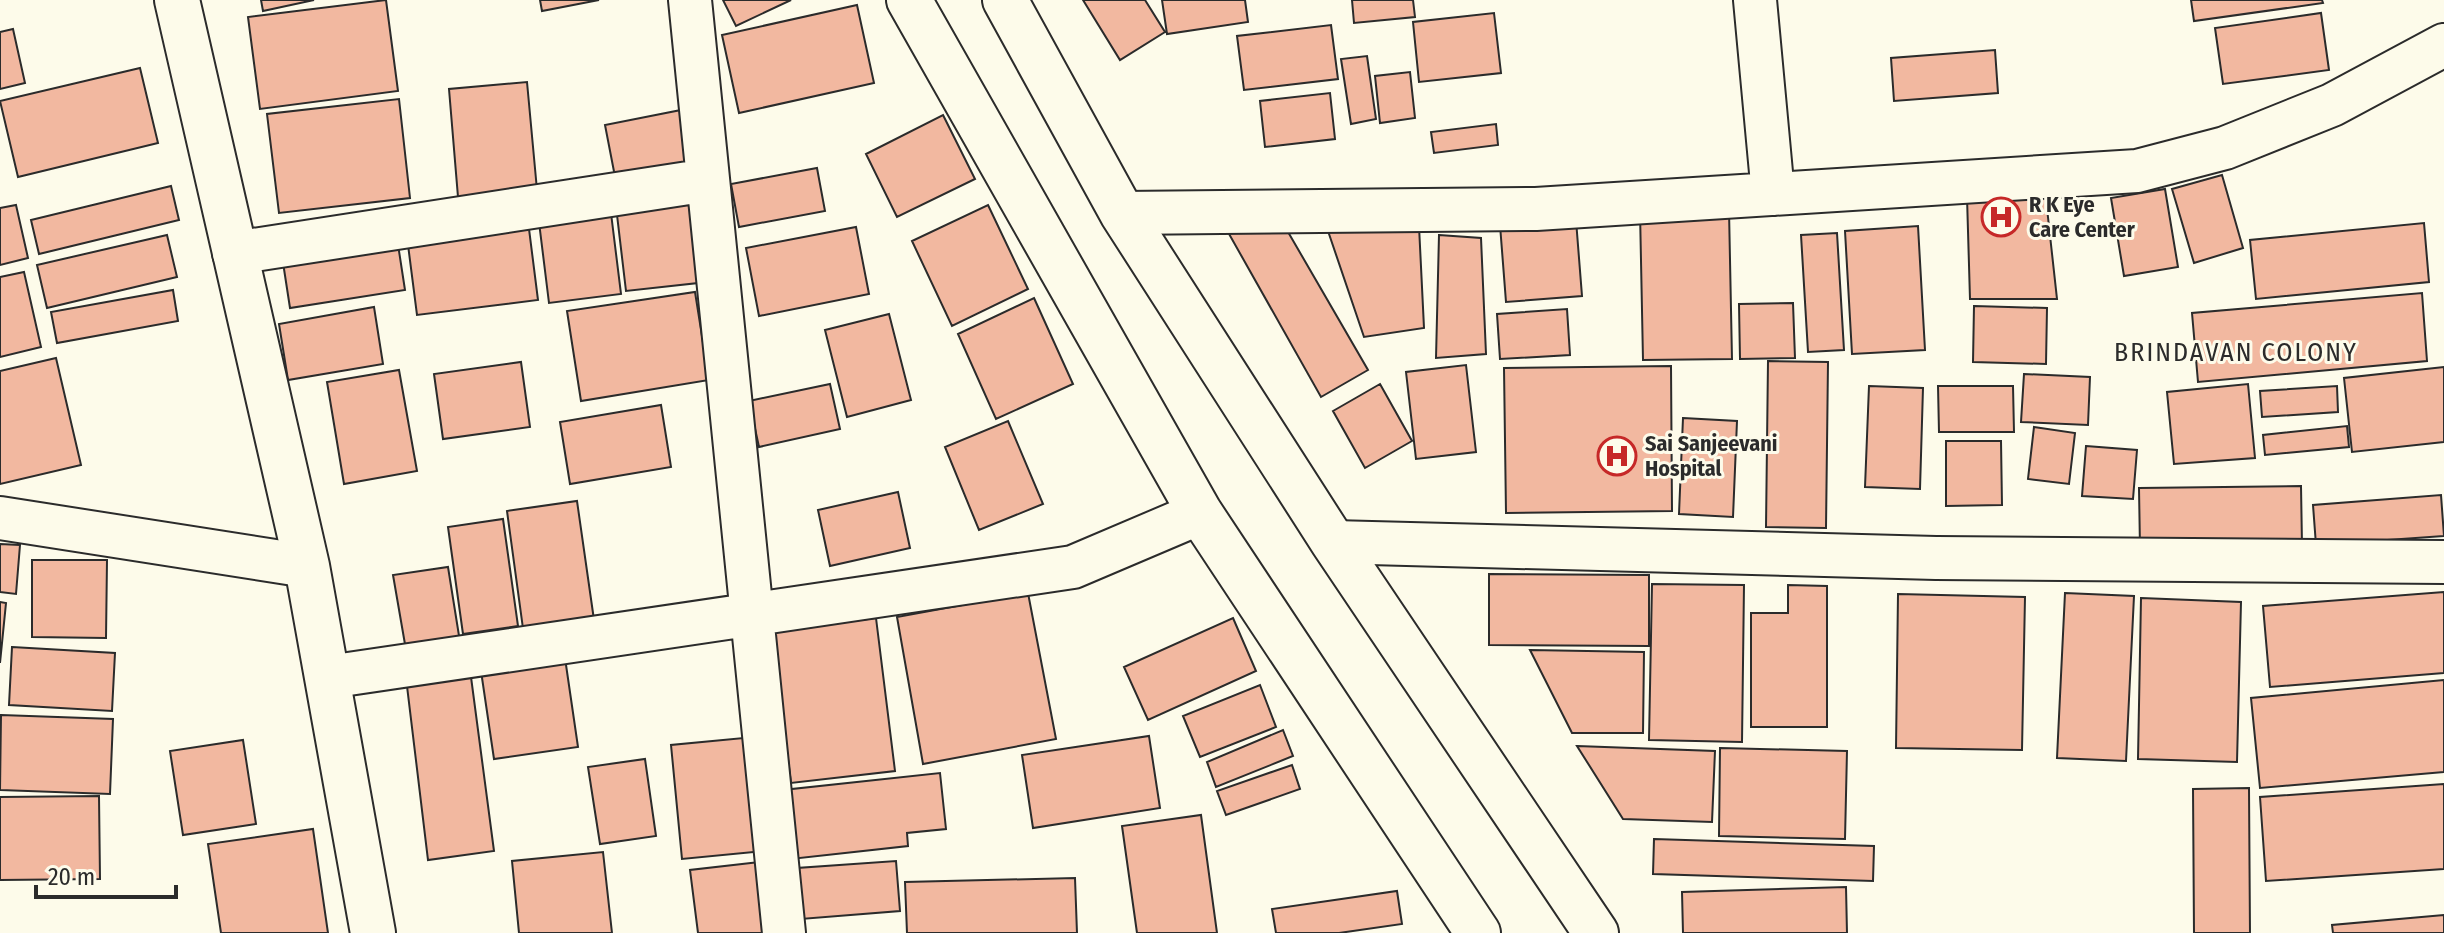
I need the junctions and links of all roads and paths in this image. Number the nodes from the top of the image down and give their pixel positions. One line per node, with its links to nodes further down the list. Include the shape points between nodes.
1 (177, 0): 10 (main road)
2 (690, 0): 7 (street)
3 (909, 0): 11 (main road)
4 (1005, 0): 9 (main road)
5 (1755, 0): 8 (street)
6 (2444, 45): 8 (street, via 2279,127 2225,148 2137,171)
7 (708, 180): 10 (street); 16 (street)
8 (1773, 194): 9 (street, via 1536,209)
9 (1122, 213): 13 (main road)
10 (234, 253): 15 (main road)
11 (1200, 513): 16 (street, via 1073,567); 18 (main road)
12 (0, 518): 15 (street)
13 (1333, 542): 14 (street, via 1936,558); 21 (main road)
14 (2444, 562)
15 (307, 566): 17 (main road)
16 (755, 614): 17 (street); 20 (street)
17 (328, 677): 19 (main road)
18 (1469, 932)
19 (373, 933)
20 (784, 933)
21 (1596, 933)

